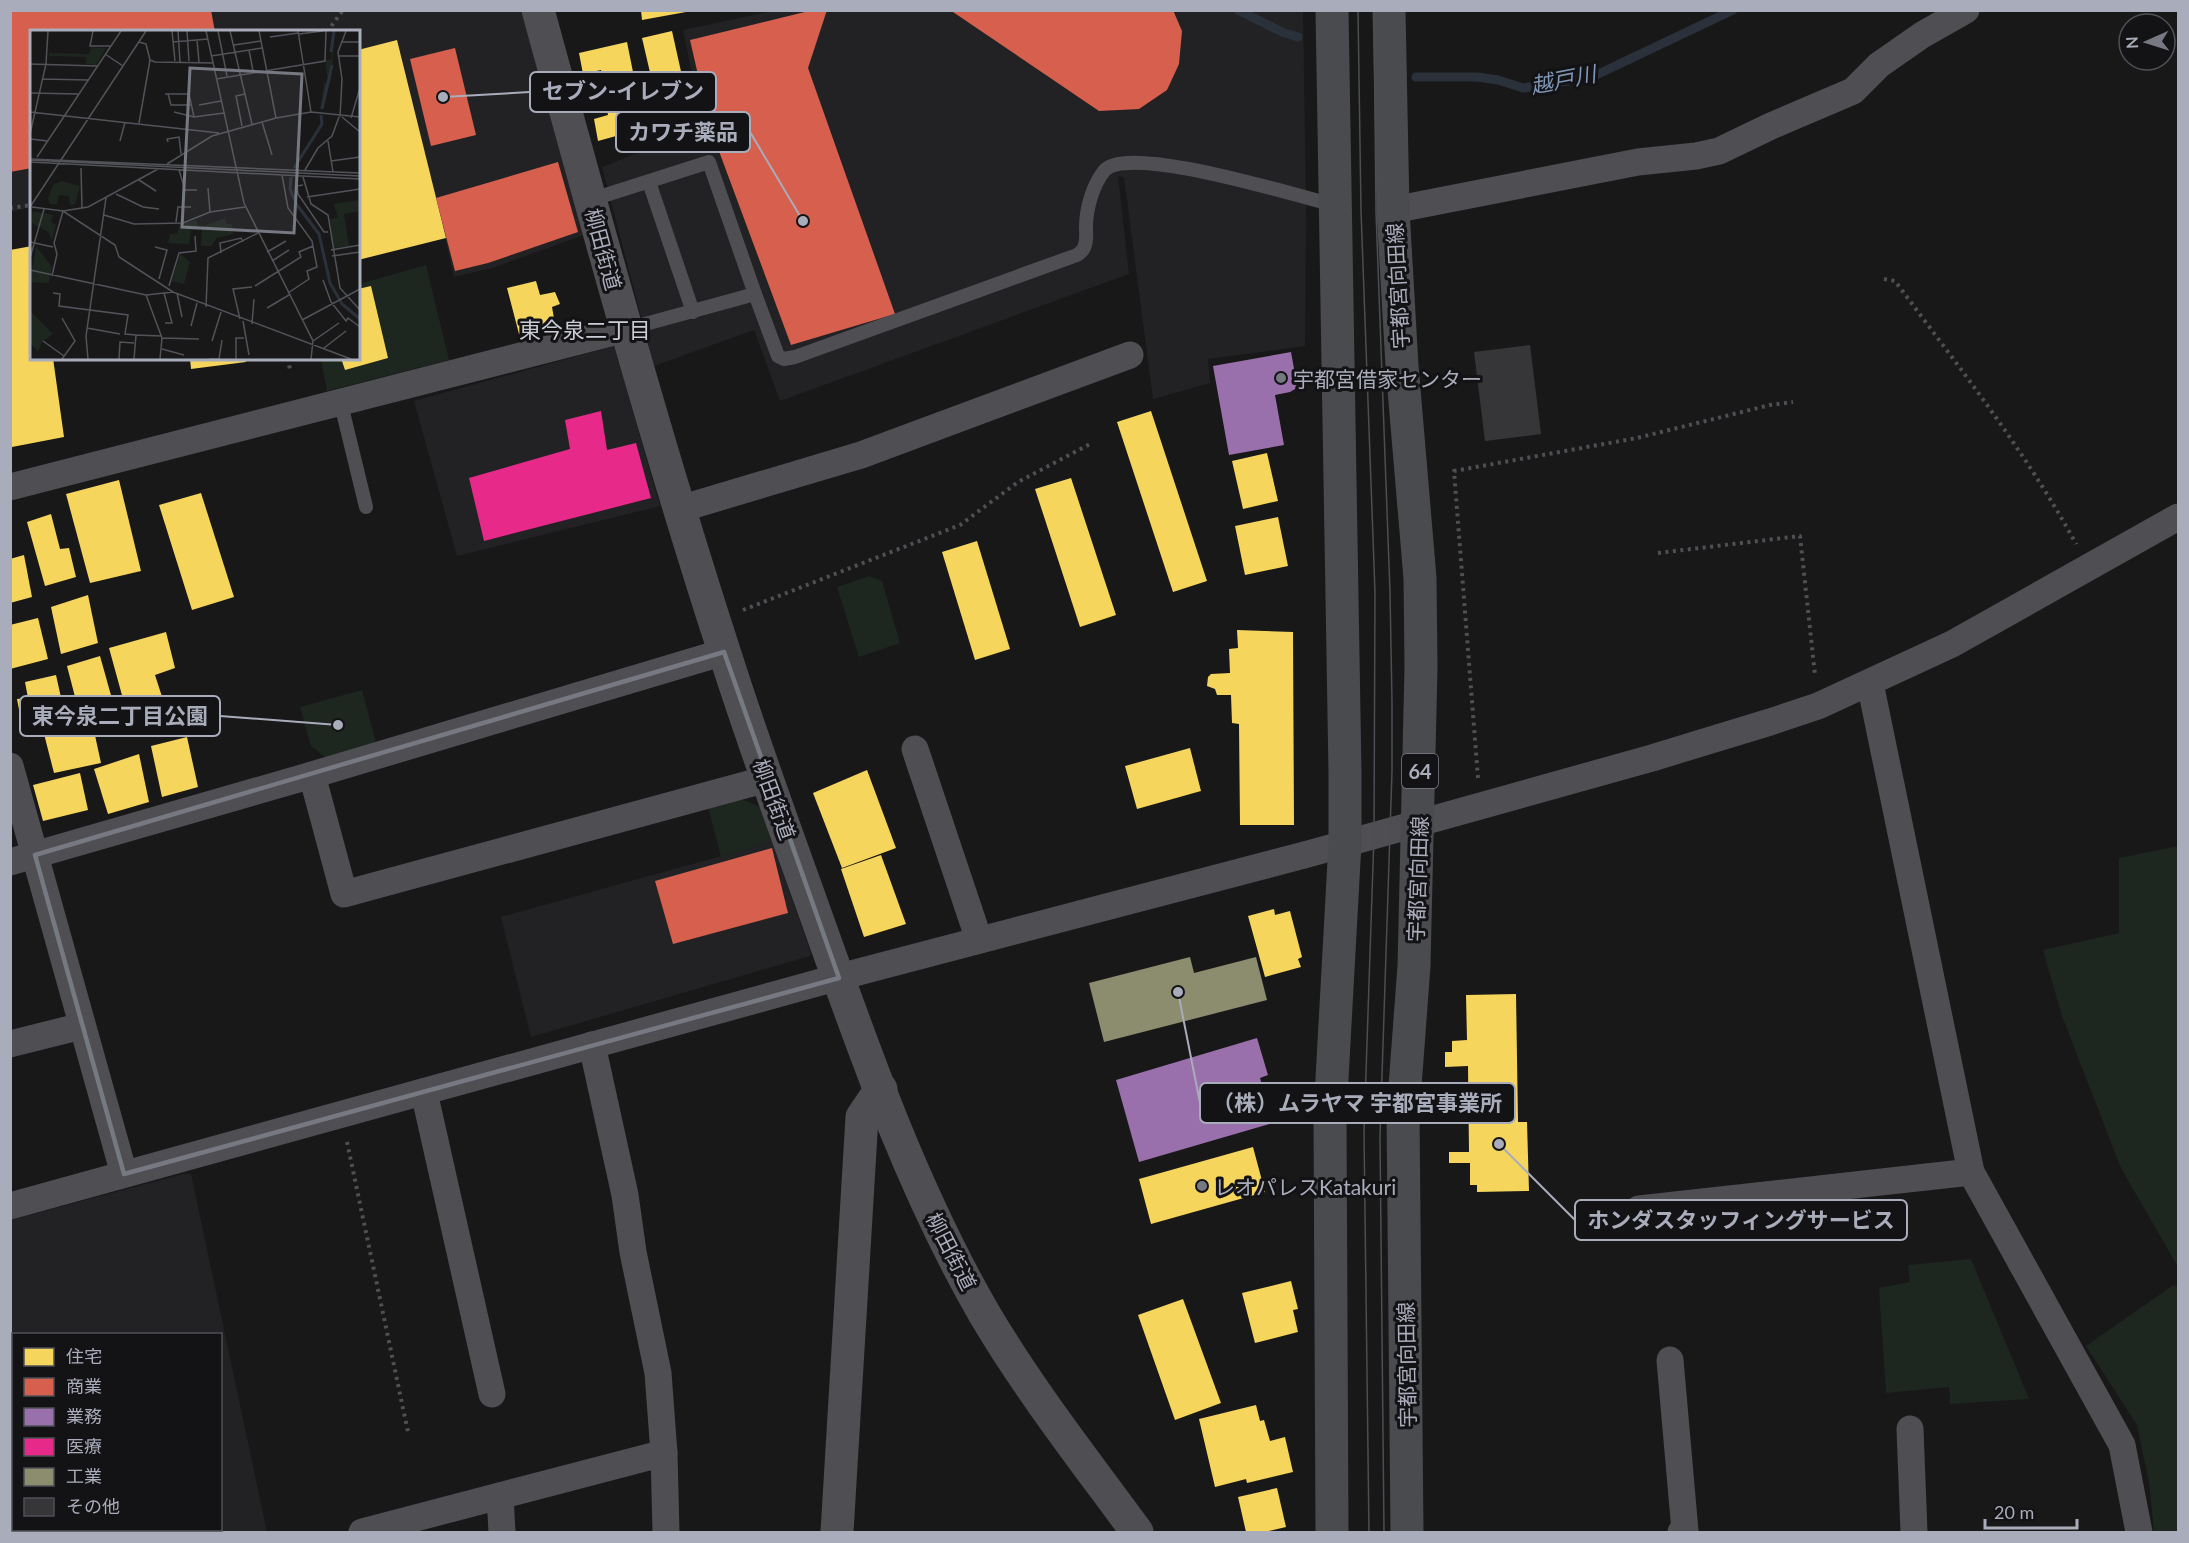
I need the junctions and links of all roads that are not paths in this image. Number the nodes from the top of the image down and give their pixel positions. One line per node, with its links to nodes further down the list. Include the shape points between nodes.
1 (538, 10): 6 (street, 柳田街道)
2 (1332, 10): 7 (main road)
3 (1389, 10): 8 (main road, 宇都宮向田線 / 64)
4 (1966, 10): 8 (street, via 1879,64 1853,91 1719,150)
5 (649, 182): 6 (lane); 9 (lane, via 709,162); 10 (lane)
6 (590, 200): 11 (street, 柳田街道)
7 (1335, 205): 9 (lane, via 1186,169 1134,162 1110,165 1092,194 1086,243 1077,255 784,359 778,356); 25 (main road)
8 (1392, 210): 24 (main road, 宇都宮向田線 / 64, via 1420,578)
9 (755, 294): 10 (lane)
10 (693, 312): 11 (lane)
11 (626, 329): 13 (street); 16 (street, 柳田街道)
12 (1130, 355): 16 (street, via 861,455)
13 (341, 404): 14 (street); 15 (lane)
14 (10, 488)
15 (366, 507)
16 (680, 509): 18 (street, 柳田街道)
17 (2178, 517): 19 (street, via 1952,644)
18 (724, 652): 22 (street); 23 (street, 柳田街道)
19 (1870, 683): 24 (street, via 1818,706); 34 (street)
20 (915, 749): 27 (street)
21 (10, 766): 26 (street)
22 (312, 776): 23 (street, via 344,894); 26 (street)
23 (767, 779): 28 (street, 柳田街道)
24 (1419, 823): 25 (street); 49 (main road, 宇都宮向田線 / 64, via 1403,1113)
25 (1345, 843): 27 (street); 48 (main road, via 1330,1115)
26 (22, 859): 29 (street)
27 (979, 940): 28 (street)
28 (839, 978): 31 (street); 32 (street, 柳田街道)
29 (82, 1026): 30 (street); 35 (street)
30 (10, 1044)
31 (592, 1045): 33 (street); 41 (street, via 658,1373)
32 (881, 1089): 46 (street, via 862,1117); 47 (street, 柳田街道, via 920,1188 986,1316)
33 (424, 1092): 35 (street); 39 (street)
34 (1971, 1172): 37 (street); 52 (street, via 2122,1444)
35 (124, 1174): 36 (street)
36 (10, 1206)
37 (1639, 1209)
38 (1670, 1360): 50 (street, via 1686,1531)
39 (492, 1394)
40 (1910, 1429): 51 (street)
41 (664, 1453): 42 (street); 45 (street)
42 (500, 1496): 43 (street); 44 (street)
43 (362, 1533)
44 (502, 1533)
45 (666, 1533)
46 (837, 1533)
47 (1137, 1533)
48 (1332, 1533)
49 (1407, 1533)
50 (1681, 1533)
51 (1914, 1533)
52 (2139, 1533)

